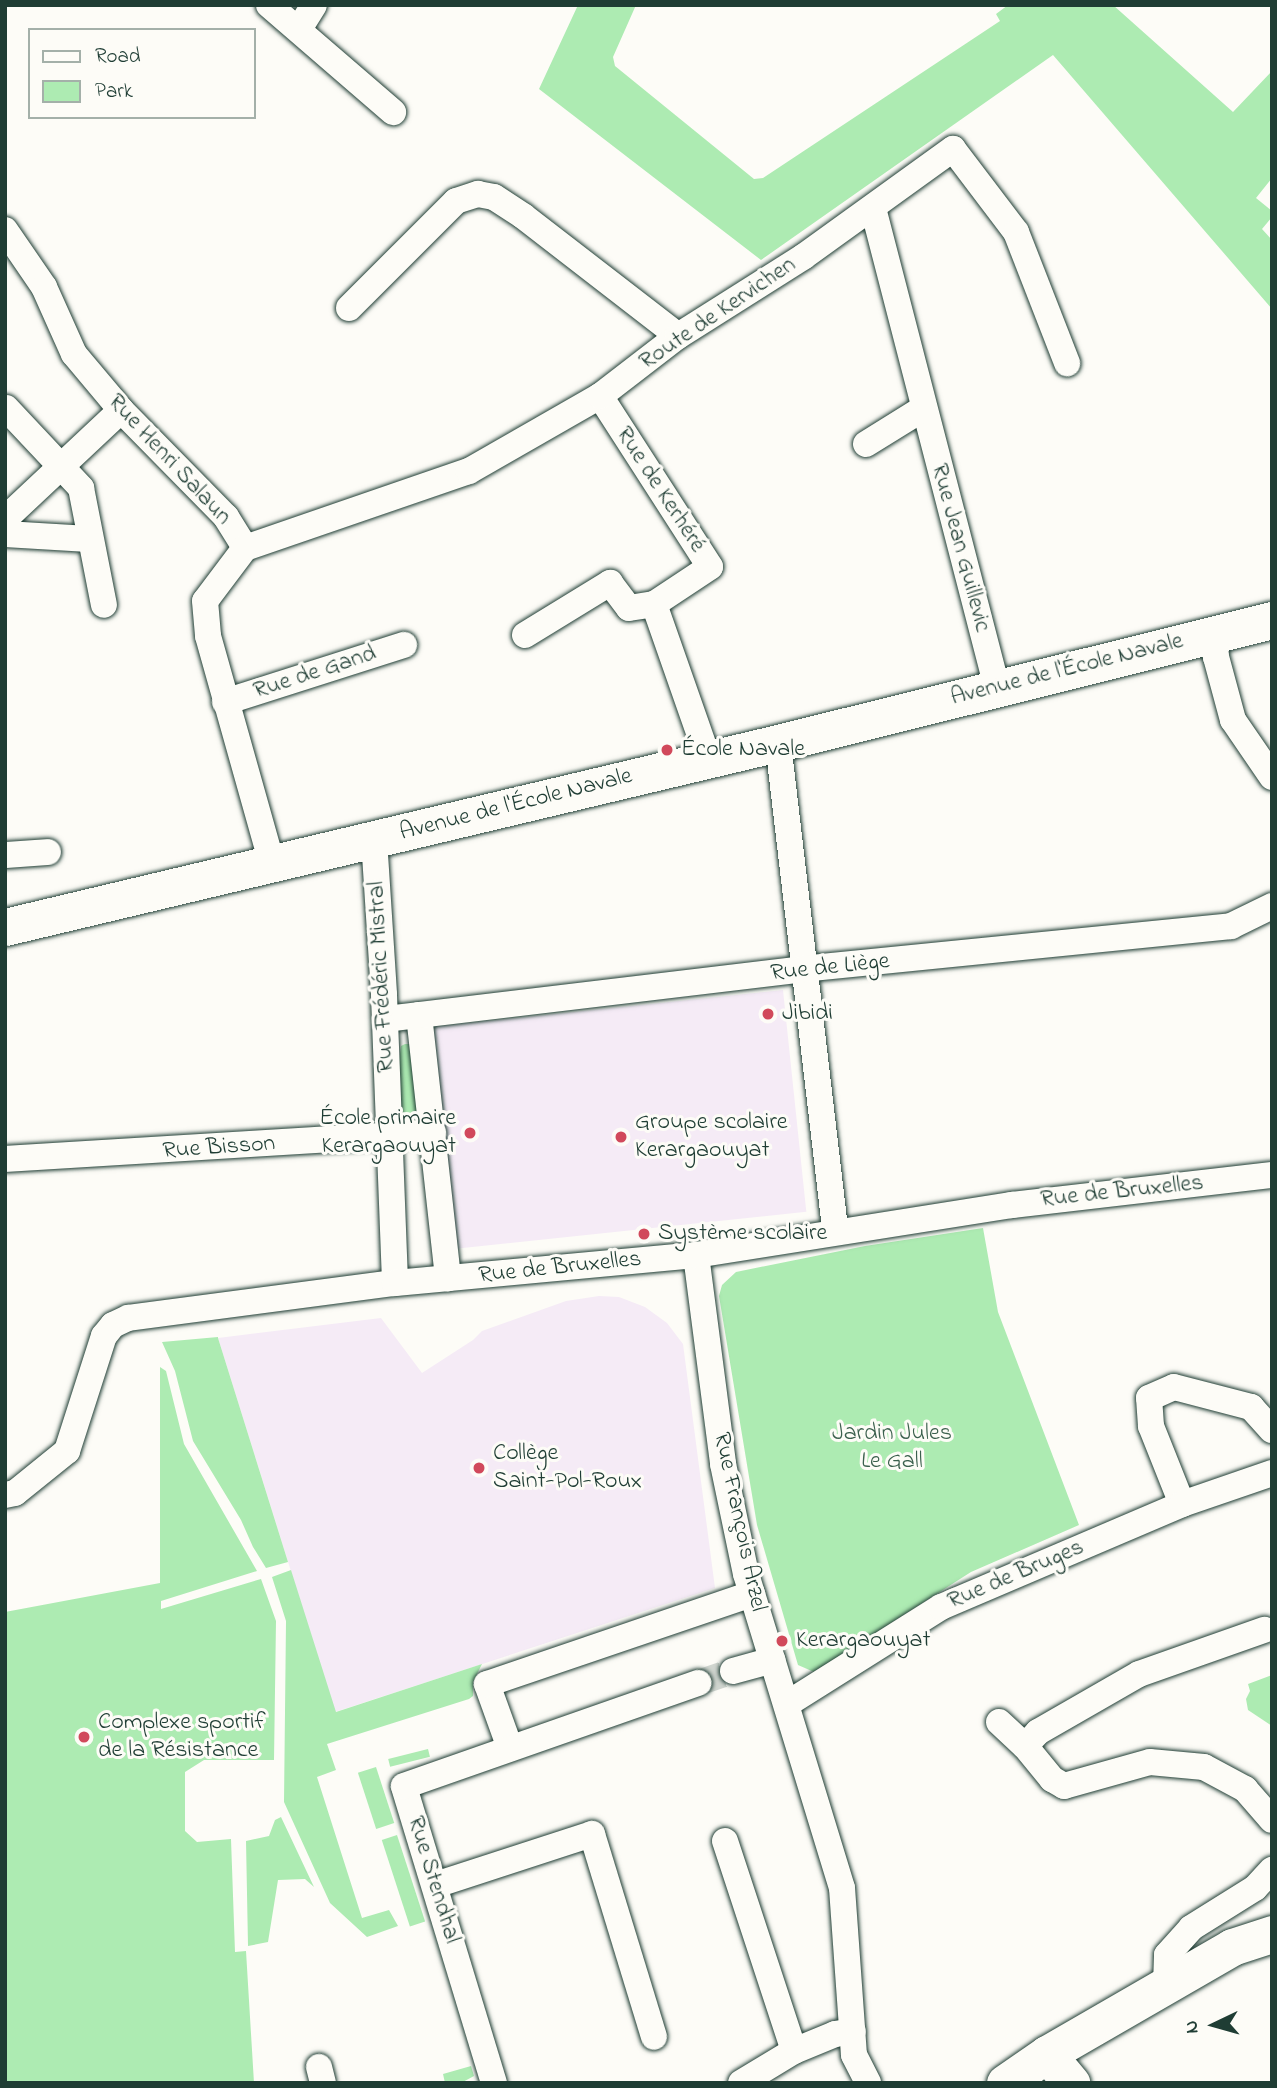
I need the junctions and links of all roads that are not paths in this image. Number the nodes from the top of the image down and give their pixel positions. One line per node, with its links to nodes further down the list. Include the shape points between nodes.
1 (269, 5): 3 (street)
2 (314, 5): 3 (street)
3 (299, 29): 4 (street)
4 (393, 112)
5 (873, 208): 8 (street, Route de Kervichen); 9 (street, Route de Kervichen, via 953,149 1016,232); 12 (street, Rue Jean Guillevic)
6 (8, 238): 13 (street, Rue Henri Salaun, via 44,287 74,354)
7 (349, 308): 8 (street, via 456,201 478,194 494,197 523,216)
8 (678, 337): 10 (street, Route de Kervichen)
9 (1067, 363)
10 (600, 396): 19 (street, Route de Kervichen, via 469,471); 20 (street, Rue de Kerhéré, via 710,567)
11 (6, 408): 15 (street)
12 (924, 408): 14 (street); 26 (street, Rue Jean Guillevic)
13 (121, 410): 15 (street); 19 (street, Rue Henri Salaun, via 226,517)
14 (866, 444)
15 (61, 469): 16 (street); 18 (street, via 81,488)
16 (5, 520)
17 (5, 534): 18 (street)
18 (89, 539): 21 (street)
19 (245, 548): 27 (street, Rue Henri Salaun, via 205,601 208,636)
20 (654, 604): 24 (street, via 629,608 610,583); 29 (street)
21 (104, 605)
22 (1272, 620): 23 (street, Avenue de l'École Navale)
23 (1215, 633): 26 (street, Avenue de l'École Navale); 30 (street, via 1216,657 1233,720)
24 (525, 635)
25 (404, 645): 27 (street, Rue de Gand)
26 (997, 688): 28 (street, Avenue de l'École Navale)
27 (225, 702): 34 (street, Rue Henri Salaun)
28 (778, 743): 29 (street, Avenue de l'École Navale); 37 (street)
29 (708, 758): 31 (street, Avenue de l'École Navale)
30 (1272, 777)
31 (374, 839): 34 (street, Avenue de l'École Navale); 39 (street, Rue Frédéric Mistral)
32 (48, 852): 33 (street)
33 (5, 855)
34 (272, 863): 36 (street, Avenue de l'École Navale)
35 (1272, 906): 37 (street, Rue de Liège, via 1231,926)
36 (5, 927)
37 (802, 970): 38 (street, Rue de Liège); 44 (street)
38 (419, 1015): 39 (street, Rue de Liège); 40 (street, Rue Frédéric Mistral)
39 (385, 1018): 41 (street, Rue Frédéric Mistral)
40 (433, 1133): 41 (street, Rue Bisson); 46 (street, Rue Frédéric Mistral)
41 (389, 1137): 42 (street, Rue Bisson); 47 (street, Rue Frédéric Mistral)
42 (5, 1159)
43 (1272, 1175): 44 (street, Rue de Bruxelles)
44 (835, 1231): 45 (street, Rue de Bruxelles)
45 (696, 1255): 46 (street, Rue de Bruxelles); 52 (street, Rue François Arzel, via 723,1464)
46 (448, 1279): 47 (street, Rue de Bruxelles)
47 (395, 1283): 50 (street, Rue de Bruxelles, via 128,1318 113,1325 104,1336 67,1451 15,1493)
48 (1272, 1430): 51 (street, via 1251,1407 1174,1387 1149,1398 1150,1426)
49 (1272, 1473): 51 (street, Rue de Bruges)
50 (5, 1495)
51 (1182, 1504): 57 (street, Rue de Bruges, via 940,1607)
52 (752, 1594): 54 (street, Rue François Arzel); 60 (street, via 486,1684)
53 (1264, 1630): 59 (street, via 1139,1674 1038,1732)
54 (773, 1660): 55 (street); 57 (street, Rue François Arzel)
55 (733, 1671)
56 (698, 1682): 60 (street, Rue Stendhal)
57 (786, 1704): 67 (street, Rue François Arzel, via 842,1888)
58 (999, 1722): 59 (street)
59 (1025, 1746): 61 (street, via 1052,1779 1064,1786 1150,1762 1204,1767 1245,1788)
60 (510, 1748): 64 (street, Rue Stendhal, via 404,1786)
61 (1272, 1820)
62 (725, 1841): 69 (street)
63 (1272, 1870): 66 (street, via 1255,1888 1191,1928 1167,1955)
64 (435, 1885): 68 (street, via 592,1834); 72 (street, Rue Stendhal)
65 (1272, 1934): 66 (street, via 1232,1947)
66 (1166, 1985): 70 (street)
67 (853, 2031): 69 (street); 71 (street, Rue François Arzel, via 855,2055)
68 (654, 2037)
69 (794, 2051): 73 (street)
70 (1046, 2054): 74 (street); 75 (street)
71 (868, 2081)
72 (494, 2083)
73 (741, 2083)
74 (1005, 2083)
75 (1071, 2083)

